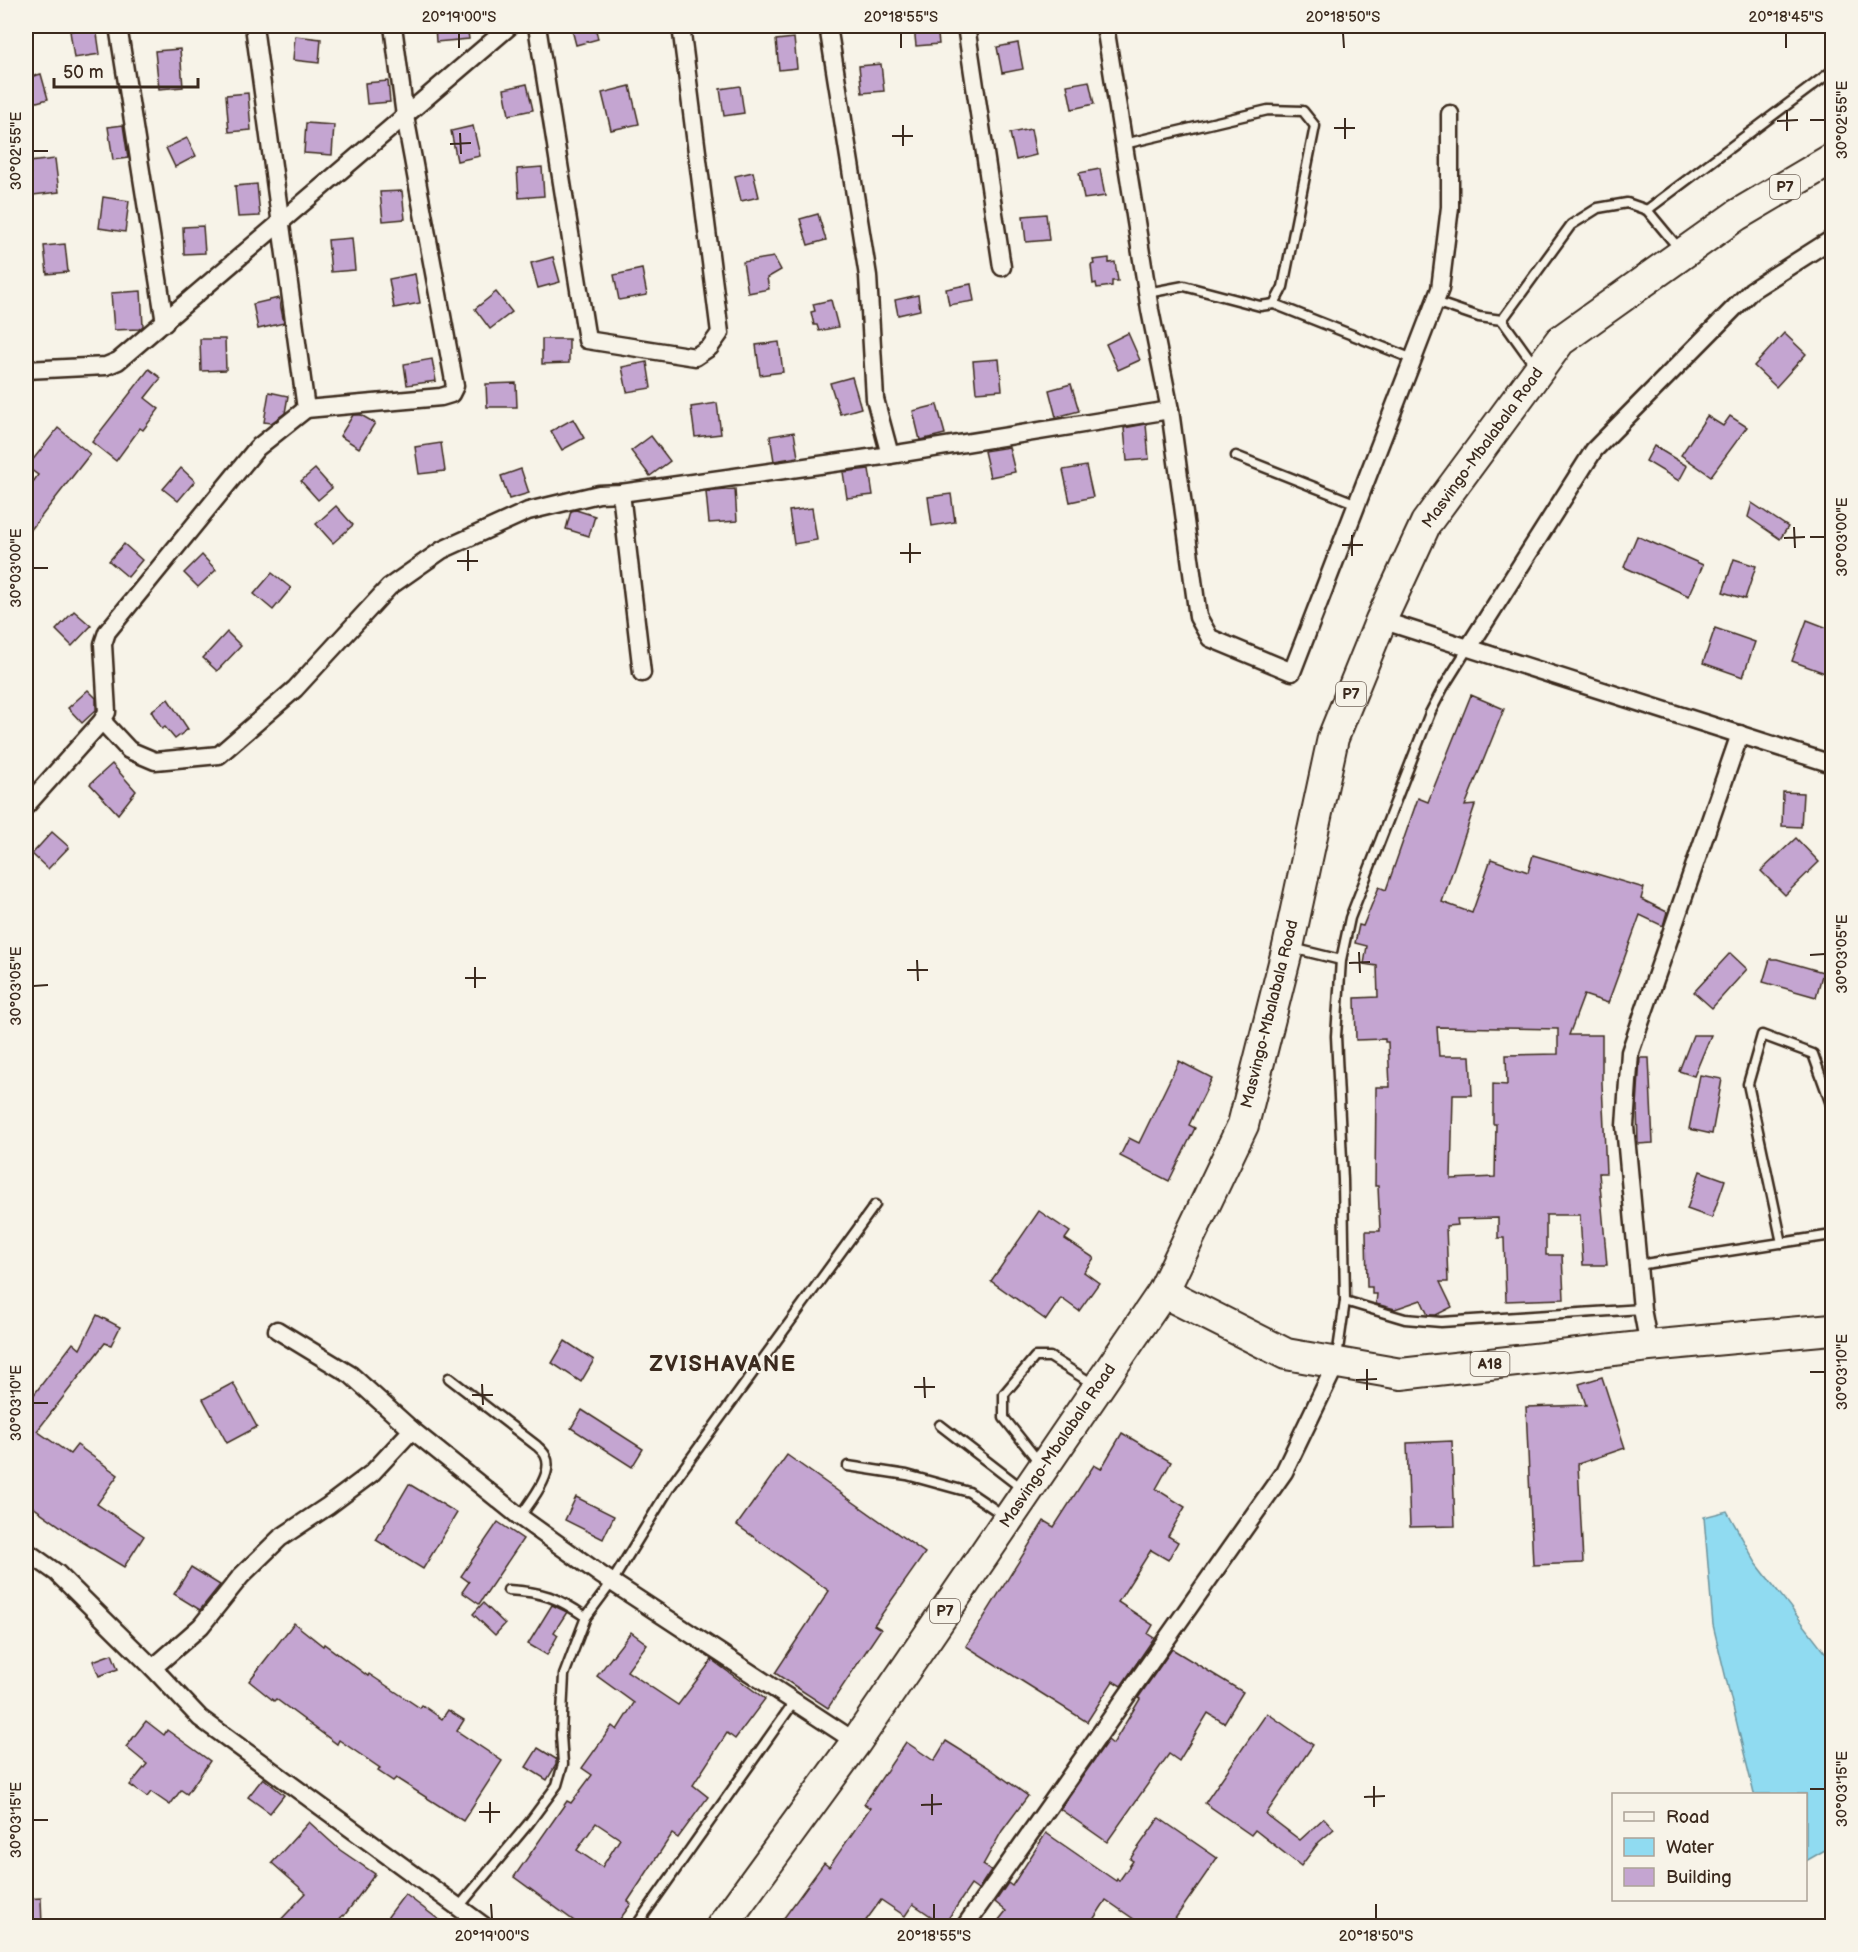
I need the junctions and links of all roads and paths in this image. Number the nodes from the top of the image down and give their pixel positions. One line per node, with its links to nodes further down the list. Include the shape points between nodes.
1 (118, 26): 24 (street)
2 (254, 26): 16 (street)
3 (393, 26): 12 (street)
4 (510, 26): 12 (street)
5 (537, 26): 6 (street, via 587,340 695,357 710,347 720,333)
6 (681, 26)
7 (828, 26): 30 (street, via 868,276 874,399)
8 (966, 26): 19 (street)
9 (1105, 26): 13 (street)
10 (1833, 71): 15 (lane)
11 (1450, 114): 21 (street, via 1450,207)
12 (405, 116): 16 (street); 28 (street, via 455,386 451,394 441,397)
13 (1124, 144): 20 (street); 22 (lane, via 1268,110 1303,111 1315,126 1283,287)
14 (1833, 159): 18 (highway, Masvingo-Mbalabala Road / P7, via 1737,215)
15 (1647, 210): 18 (lane); 23 (lane, via 1627,203 1598,208 1571,225)
16 (282, 222): 24 (street); 28 (street)
17 (1833, 239): 35 (street, via 1752,290 1593,450)
18 (1683, 253): 27 (highway, Masvingo-Mbalabala Road / P7, via 1560,341)
19 (1002, 267)
20 (1147, 293): 22 (lane, via 1184,286 1260,306); 29 (street)
21 (1435, 302): 23 (lane); 25 (street)
22 (1274, 304): 25 (lane)
23 (1502, 320): 27 (lane)
24 (165, 323): 26 (street, via 113,364)
25 (1413, 358): 33 (street)
26 (26, 370)
27 (1538, 370): 34 (highway, Masvingo-Mbalabala Road / P7, via 1426,523)
28 (306, 410): 37 (street, via 257,448 107,632 103,644 107,711)
29 (1170, 410): 30 (street); 33 (street, via 1198,617 1210,638 1292,672)
30 (890, 455): 32 (street)
31 (1236, 456): 33 (lane)
32 (621, 494): 36 (street); 37 (street, via 599,494 528,511 442,550 389,587 295,689 219,755 155,761 129,750)
33 (1357, 504)
34 (1381, 620): 35 (street); 41 (highway, Masvingo-Mbalabala Road / P7, via 1333,738)
35 (1469, 648): 38 (street); 42 (lane, via 1430,713 1350,918)
36 (642, 673)
37 (102, 721): 40 (street)
38 (1740, 734): 39 (street); 47 (street, via 1630,1052 1625,1126)
39 (1833, 764)
40 (26, 806)
41 (1288, 947): 42 (lane); 48 (highway, Masvingo-Mbalabala Road / P7, via 1243,1125)
42 (1341, 960): 49 (lane, via 1336,1036)
43 (1833, 1107): 46 (lane, via 1813,1054 1762,1035 1748,1084)
44 (875, 1205): 65 (lane, via 670,1487)
45 (1833, 1235): 46 (lane)
46 (1782, 1243): 47 (lane)
47 (1638, 1265): 50 (street)
48 (1163, 1292): 54 (highway, A18, via 1286,1354); 56 (highway, Masvingo-Mbalabala Road / P7)
49 (1345, 1301): 50 (lane, via 1405,1319 1441,1322); 54 (lane)
50 (1642, 1309): 53 (street)
51 (1833, 1329): 53 (highway, A18)
52 (277, 1330): 58 (street, via 351,1375)
53 (1649, 1346): 54 (highway, A18, via 1401,1374)
54 (1336, 1364): 75 (street, via 1284,1472)
55 (449, 1378): 62 (lane, via 546,1455 545,1476)
56 (1098, 1387): 60 (highway, Masvingo-Mbalabala Road / P7); 60 (lane, via 1050,1357 1035,1357 1004,1394 1004,1418)
57 (940, 1425): 61 (lane)
58 (412, 1430): 62 (street); 68 (street, via 372,1473 280,1538 241,1576 201,1626)
59 (848, 1466): 63 (lane, via 907,1475 969,1492)
60 (1043, 1468): 61 (highway, Masvingo-Mbalabala Road / P7)
61 (1026, 1492): 63 (highway, Masvingo-Mbalabala Road / P7)
62 (520, 1517): 65 (street)
63 (1008, 1519): 70 (highway, Masvingo-Mbalabala Road / P7)
64 (26, 1551): 68 (street, via 57,1573)
65 (612, 1582): 67 (lane); 69 (street)
66 (508, 1590): 67 (lane, via 554,1597)
67 (586, 1617): 71 (lane, via 564,1675 563,1764 557,1785)
68 (153, 1668): 71 (street, via 200,1718)
69 (794, 1702): 70 (street); 73 (lane)
70 (856, 1742): 74 (highway, Masvingo-Mbalabala Road / P7)
71 (458, 1908): 72 (street)
72 (484, 1926)
73 (636, 1926)
74 (722, 1926)
75 (965, 1926)

